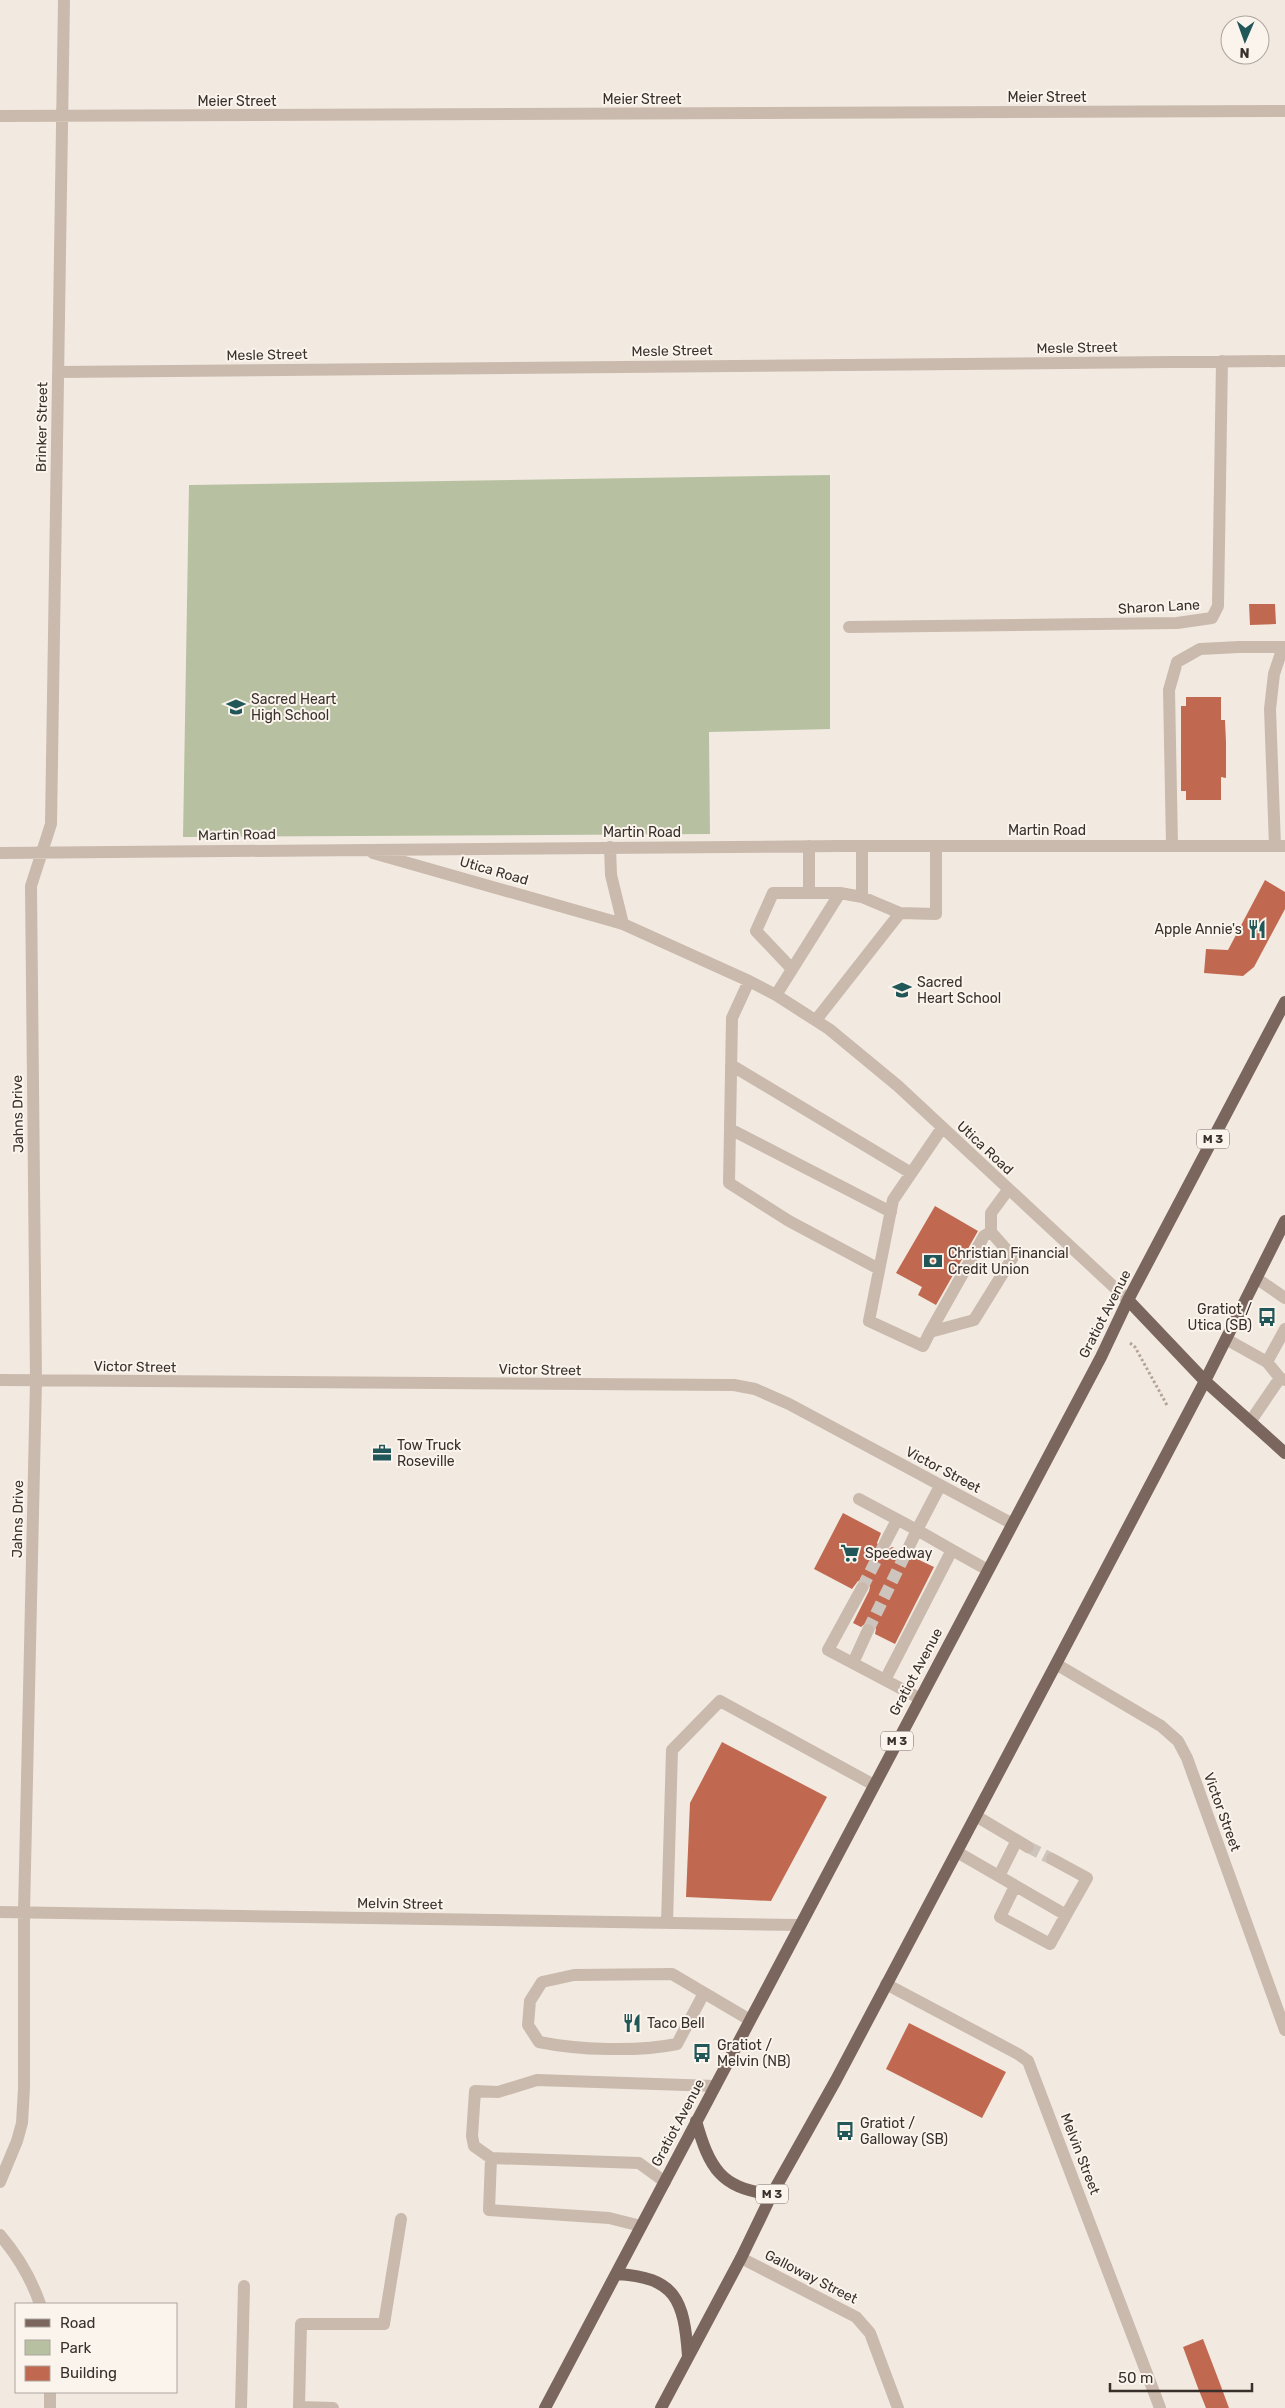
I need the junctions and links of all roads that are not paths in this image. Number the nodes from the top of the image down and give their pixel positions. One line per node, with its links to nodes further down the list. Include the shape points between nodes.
1 (64, 0): 4 (street, Brinker Street)
2 (1285, 111): 4 (street, Meier Street)
3 (0, 116): 4 (street, Meier Street)
4 (62, 116): 7 (street, Brinker Street)
5 (1222, 361): 6 (street, Mesle Street); 7 (street, Mesle Street); 8 (street, Sharon Lane, via 1218,606 1212,618 1177,623)
6 (1285, 361)
7 (58, 372): 19 (street, Brinker Street, via 51,824)
8 (849, 628)
9 (1284, 647): 10 (street, via 1274,674 1270,709); 11 (street, via 1200,649 1177,662 1169,690)
10 (1279, 805): 15 (street)
11 (1172, 845): 14 (street, Martin Road); 15 (street, Martin Road)
12 (809, 846): 13 (street, Martin Road); 16 (street, Martin Road); 20 (street)
13 (862, 846): 14 (street, Martin Road); 22 (street)
14 (936, 846): 23 (street, via 936,914)
15 (1280, 846)
16 (610, 848): 17 (street, Martin Road); 24 (street, via 610,875)
17 (356, 849): 19 (street, Martin Road); 24 (street, Utica Road)
18 (0, 853): 19 (street, Martin Road)
19 (40, 853): 49 (street, Jahns Drive, via 31,886)
20 (809, 893): 21 (street); 25 (street, via 773,892 756,931)
21 (840, 893): 22 (street); 25 (street)
22 (862, 897): 23 (street)
23 (900, 914): 29 (street)
24 (623, 924): 26 (street, Utica Road)
25 (792, 969): 27 (street)
26 (749, 981): 27 (street, Utica Road); 30 (street, via 732,1018)
27 (776, 995): 29 (street, Utica Road)
28 (1285, 1002): 42 (main road, Gratiot Avenue / M 3)
29 (816, 1020): 31 (street, Utica Road, via 898,1086)
30 (731, 1065): 32 (street); 33 (street)
31 (942, 1128): 33 (street); 34 (street, Utica Road)
32 (730, 1129): 35 (street); 39 (street, via 729,1183)
33 (912, 1173): 35 (street, via 893,1200)
34 (1008, 1190): 37 (street, via 991,1213); 42 (street, Utica Road)
35 (891, 1212): 39 (street)
36 (1285, 1221): 38 (main road, M 3)
37 (991, 1232): 44 (street, via 984,1236); 44 (street, via 1013,1257 974,1320)
38 (1280, 1241): 40 (main road, M 3)
39 (880, 1269): 44 (street, via 869,1321 923,1346)
40 (1256, 1278): 41 (street); 45 (main road, M 3)
41 (1285, 1298)
42 (1128, 1300): 50 (main road, Utica Road); 56 (main road, Gratiot Avenue / M 3)
43 (1285, 1329): 46 (street)
44 (930, 1332)
45 (1226, 1339): 46 (street); 50 (main road, M 3)
46 (1267, 1362): 47 (street)
47 (1283, 1379): 51 (street)
48 (0, 1380): 49 (street, Victor Street)
49 (36, 1381): 53 (street, Victor Street, via 734,1385 755,1389 789,1404); 75 (street, Jahns Drive)
50 (1205, 1381): 51 (main road, Utica Road); 65 (main road, M 3)
51 (1250, 1422): 52 (main road, Utica Road)
52 (1285, 1453)
53 (940, 1486): 56 (street, Victor Street); 57 (street)
54 (859, 1499): 55 (street)
55 (897, 1520): 57 (street); 58 (street)
56 (1011, 1523): 61 (main road, Gratiot Avenue / M 3)
57 (917, 1530): 59 (street); 60 (street)
58 (885, 1543)
59 (952, 1550): 61 (street); 66 (street)
60 (906, 1553)
61 (986, 1569): 67 (main road, Gratiot Avenue / M 3)
62 (862, 1588): 64 (street, via 828,1650)
63 (868, 1630): 64 (street)
64 (853, 1663): 66 (street)
65 (1056, 1664): 69 (main road, M 3); 82 (street, Victor Street, via 1161,1726 1178,1741 1187,1758)
66 (885, 1680): 67 (street)
67 (919, 1698): 68 (main road, Gratiot Avenue / M 3)
68 (874, 1785): 77 (street, via 720,1701 672,1750); 78 (main road, Gratiot Avenue / M 3)
69 (976, 1816): 70 (main road, M 3); 72 (street, via 1023,1843)
70 (957, 1852): 72 (street); 79 (main road, M 3)
71 (1052, 1859): 76 (street, via 1087,1878)
72 (998, 1876): 73 (street)
73 (1015, 1886): 76 (street); 76 (street, via 1000,1917 1050,1944)
74 (0, 1912): 75 (street, Melvin Street)
75 (24, 1912): 77 (street, Melvin Street); 86 (street, Jahns Drive, via 22,2123 12,2157)
76 (1066, 1916)
77 (667, 1923): 78 (street, Melvin Street)
78 (800, 1925): 81 (main road, Gratiot Avenue / M 3)
79 (886, 1984): 88 (main road, M 3); 105 (street, Melvin Street, via 1028,2062)
80 (704, 1993): 80 (street, via 672,1974 574,1975 542,1982 530,2001 528,2025 540,2042 564,2047 658,2048 677,2044); 81 (street)
81 (750, 2020): 83 (main road, Gratiot Avenue / M 3)
82 (1285, 2030)
83 (715, 2086): 84 (main road, Gratiot Avenue / M 3); 85 (street, via 537,2080 498,2092 475,2091 474,2146)
84 (696, 2121): 87 (main road, Gratiot Avenue / M 3); 88 (main road, via 704,2150 723,2178 754,2192)
85 (492, 2158): 87 (street, via 639,2163); 90 (street, via 489,2210 610,2218)
86 (0, 2182)
87 (664, 2182): 90 (main road, Gratiot Avenue / M 3)
88 (772, 2194): 92 (main road, M 3)
89 (400, 2219): 100 (street, via 384,2324 301,2324)
90 (641, 2226): 93 (main road, Gratiot Avenue / M 3)
91 (0, 2235): 95 (street, via 14,2251)
92 (741, 2258): 96 (main road, M 3); 104 (street, Galloway Street, via 864,2324)
93 (616, 2274): 96 (main road, via 650,2278 673,2293 684,2319); 102 (main road, Gratiot Avenue / M 3)
94 (244, 2286): 99 (street)
95 (40, 2303)
96 (688, 2356): 103 (main road, M 3)
97 (50, 2393): 98 (street)
98 (50, 2408)
99 (240, 2408)
100 (299, 2408): 101 (street)
101 (333, 2408)
102 (544, 2408)
103 (661, 2408)
104 (898, 2408)
105 (1160, 2408)

